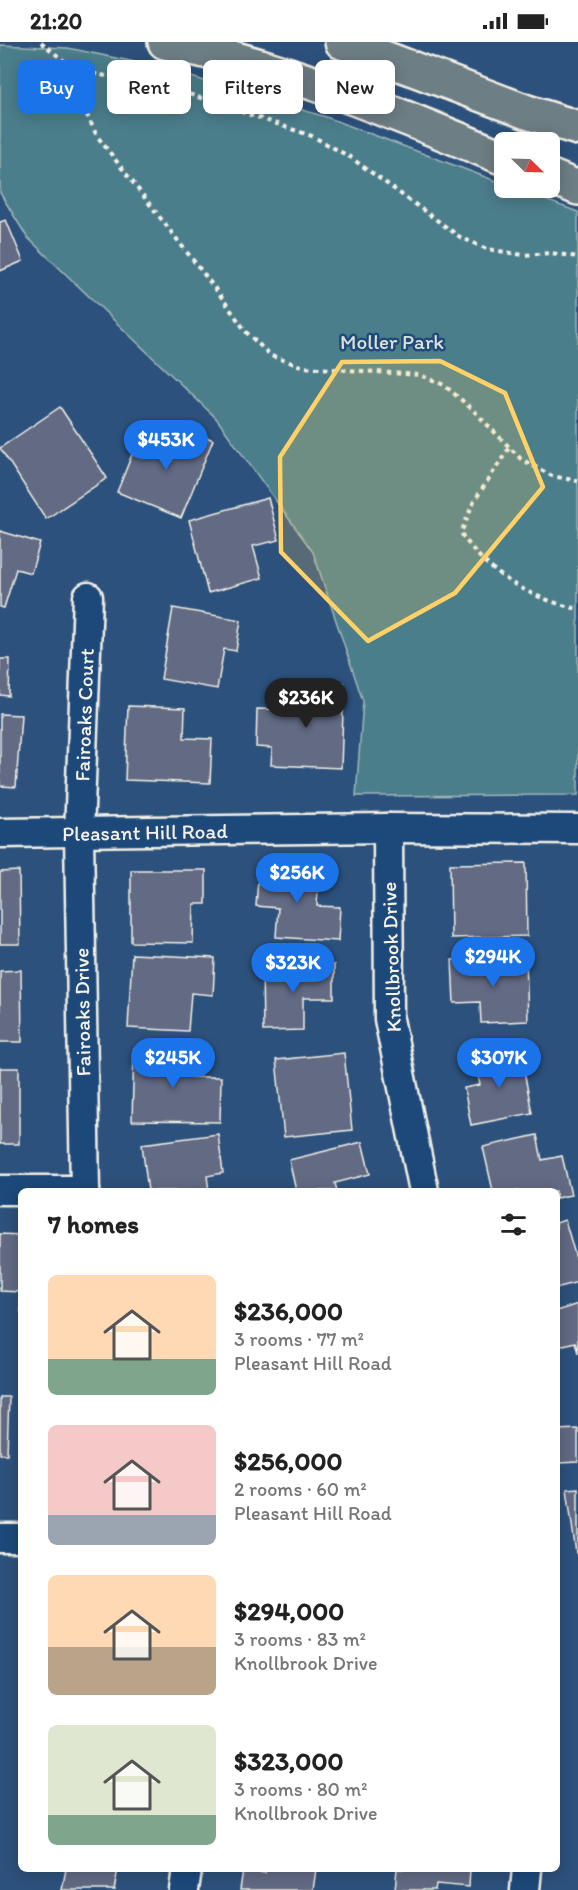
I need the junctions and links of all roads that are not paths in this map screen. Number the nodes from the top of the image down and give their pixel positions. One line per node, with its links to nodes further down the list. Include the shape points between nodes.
1 (165, 42): 4 (main road, via 290,75)
2 (342, 42): 3 (main road)
3 (578, 128)
4 (494, 154)
5 (560, 181): 6 (main road)
6 (578, 188)
7 (88, 597): 11 (street, Fairoaks Court)
8 (388, 828): 9 (street, Pleasant Hill Road); 11 (street, Pleasant Hill Road); 13 (street, Knollbrook Drive, via 389,1019)
9 (578, 829)
10 (0, 833): 11 (street, Pleasant Hill Road)
11 (79, 834): 12 (street, Fairoaks Drive)
12 (85, 1188)
13 (423, 1188)
14 (0, 1190): 15 (street)
15 (18, 1190)
16 (0, 1538): 17 (street)
17 (18, 1538)
18 (187, 1872): 20 (street)
19 (527, 1872): 21 (street)
20 (184, 1890)
21 (525, 1890)

